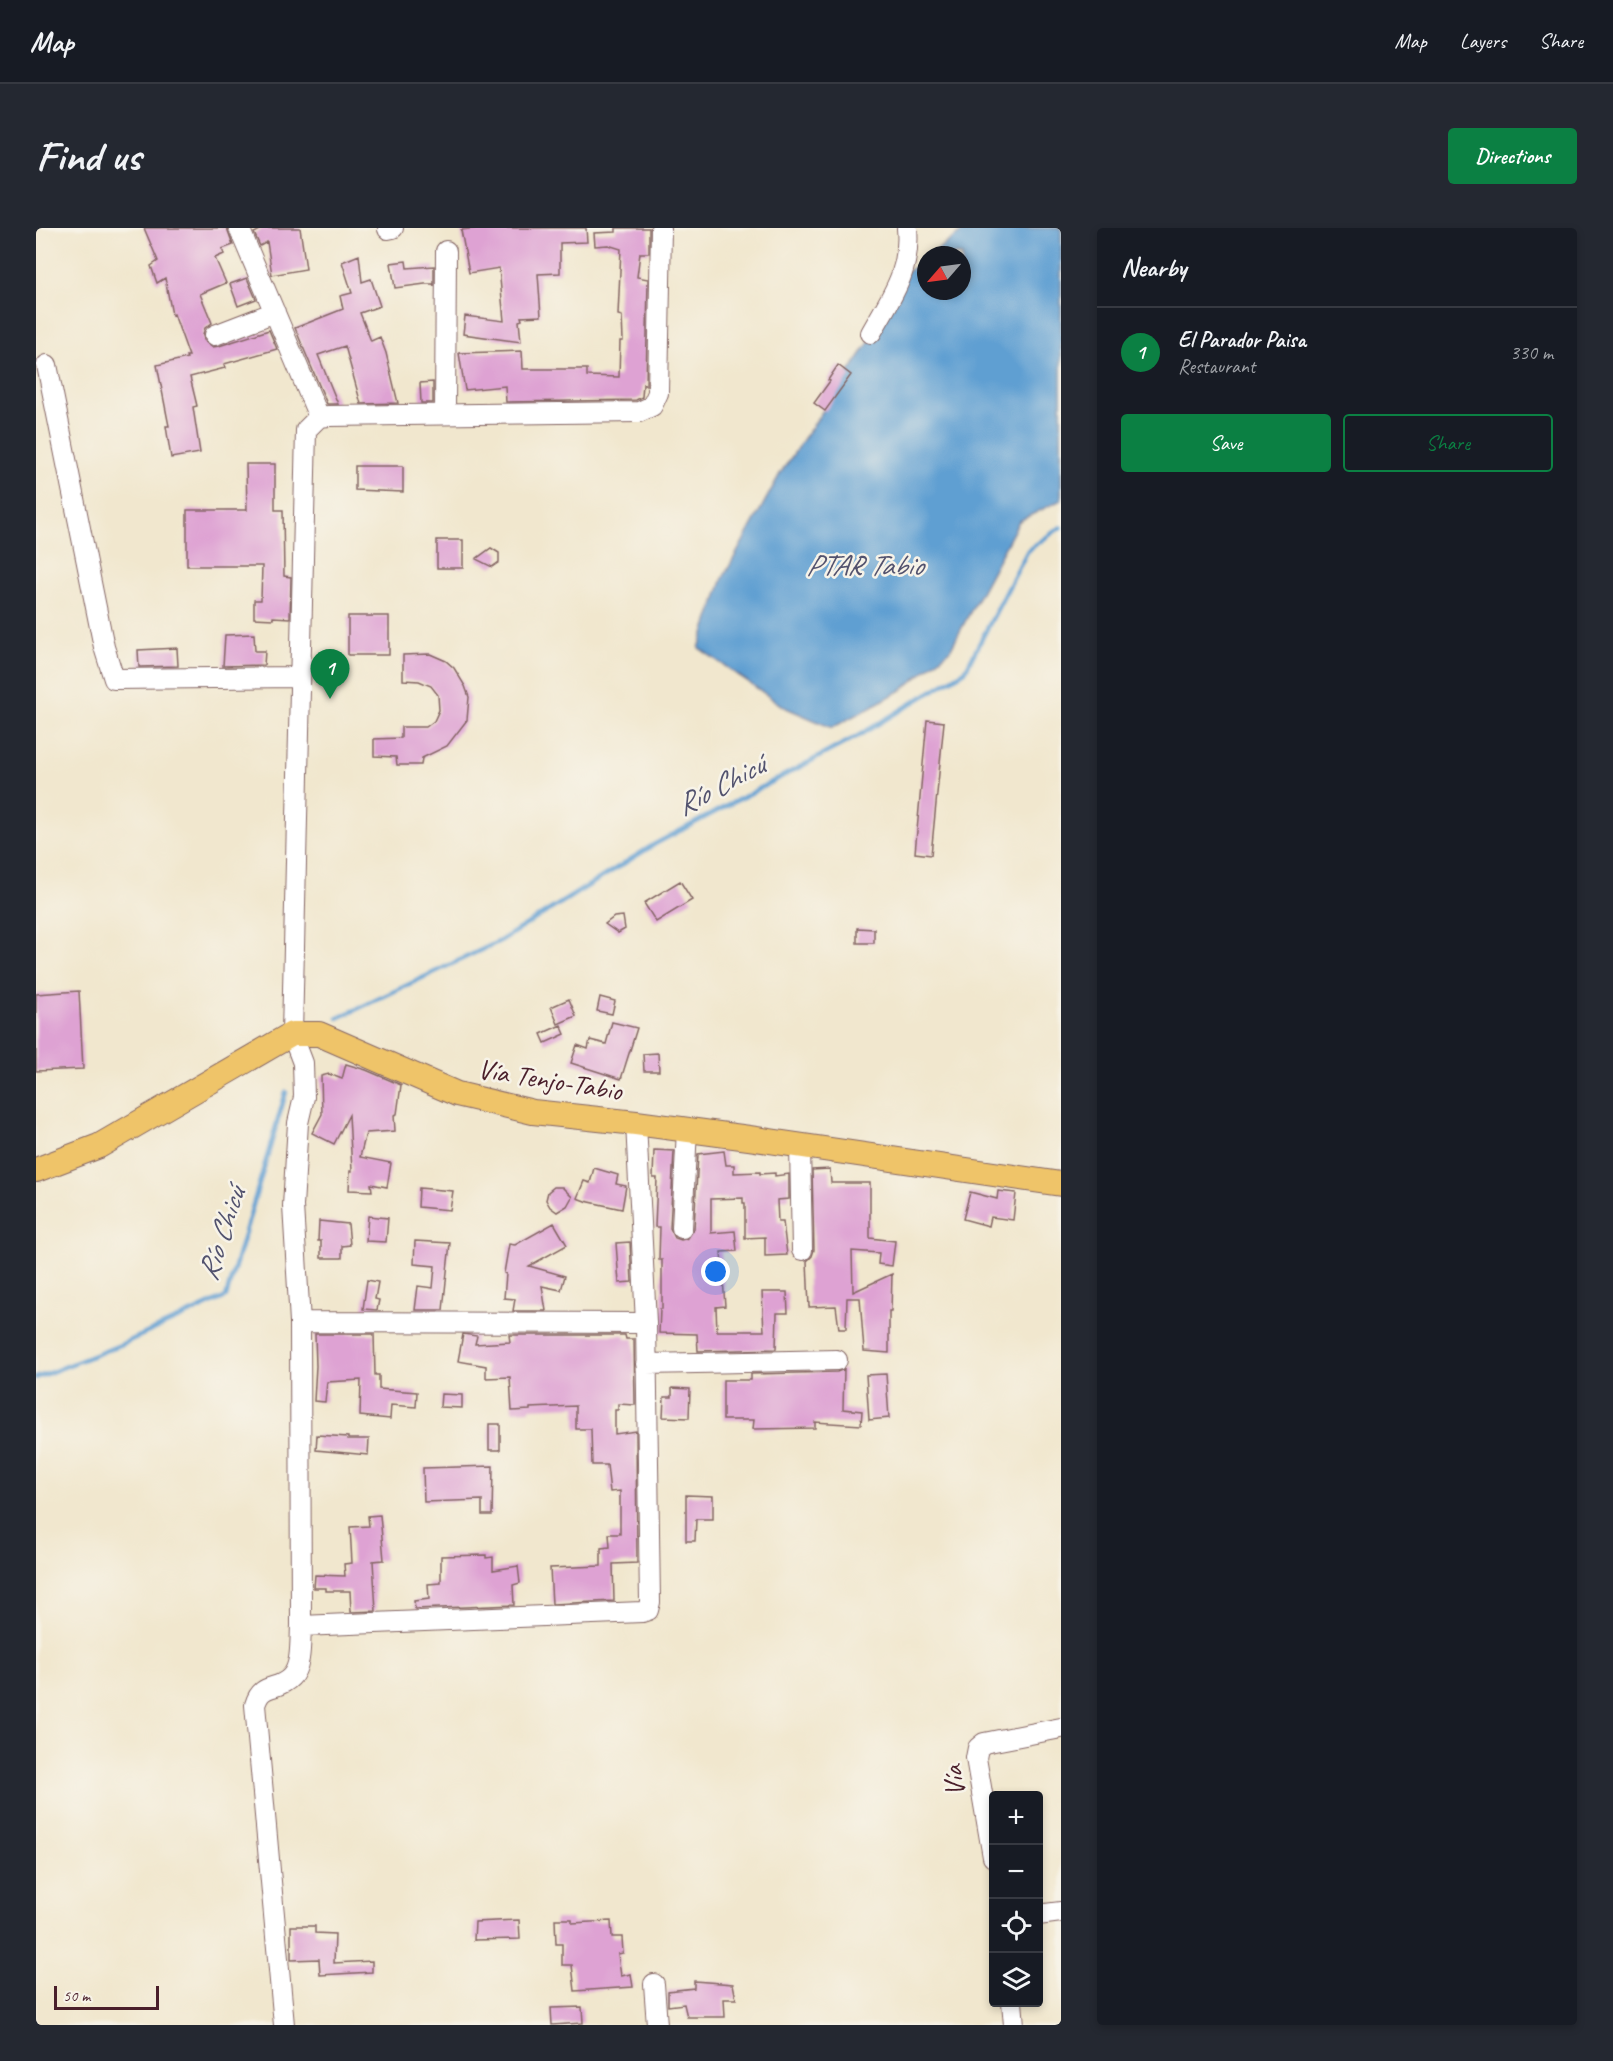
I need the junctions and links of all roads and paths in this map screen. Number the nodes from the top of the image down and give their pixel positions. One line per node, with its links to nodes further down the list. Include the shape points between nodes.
1 (239, 228): 7 (street)
2 (393, 228): 5 (street)
3 (661, 228): 11 (street, via 657,393 652,406 639,412)
4 (907, 228): 8 (street, via 906,264)
5 (388, 229)
6 (446, 251): 11 (street)
7 (275, 312): 9 (street); 12 (street)
8 (871, 333)
9 (215, 334)
10 (47, 365): 13 (street, via 114,679)
11 (445, 414): 12 (street)
12 (319, 417): 13 (street, via 306,430)
13 (300, 677): 14 (street)
14 (292, 1034): 15 (main road, Vía Tenjo-Tabio, via 319,1034 483,1101 533,1112); 18 (main road, via 99,1146); 22 (street, via 303,1063 304,1097 298,1123 292,1206)
15 (636, 1122): 16 (main road, Vía Tenjo-Tabio); 23 (street)
16 (687, 1129): 17 (main road, Vía Tenjo-Tabio); 20 (street)
17 (800, 1146): 19 (main road, Vía Tenjo-Tabio); 21 (street)
18 (36, 1170)
19 (1061, 1184)
20 (682, 1228)
21 (801, 1250)
22 (300, 1322): 23 (street); 26 (street)
23 (646, 1323): 25 (street)
24 (837, 1360): 25 (street)
25 (646, 1364): 26 (street, via 648,1610)
26 (301, 1626): 33 (street, via 298,1665 292,1677 263,1690 255,1705)
27 (1061, 1728): 28 (street, Vía, via 984,1743 978,1748 976,1758)
28 (991, 1845)
29 (1061, 1912): 30 (street)
30 (1043, 1914)
31 (654, 1984): 34 (street)
32 (1012, 2007): 35 (street)
33 (284, 2025)
34 (657, 2025)
35 (1014, 2025)

